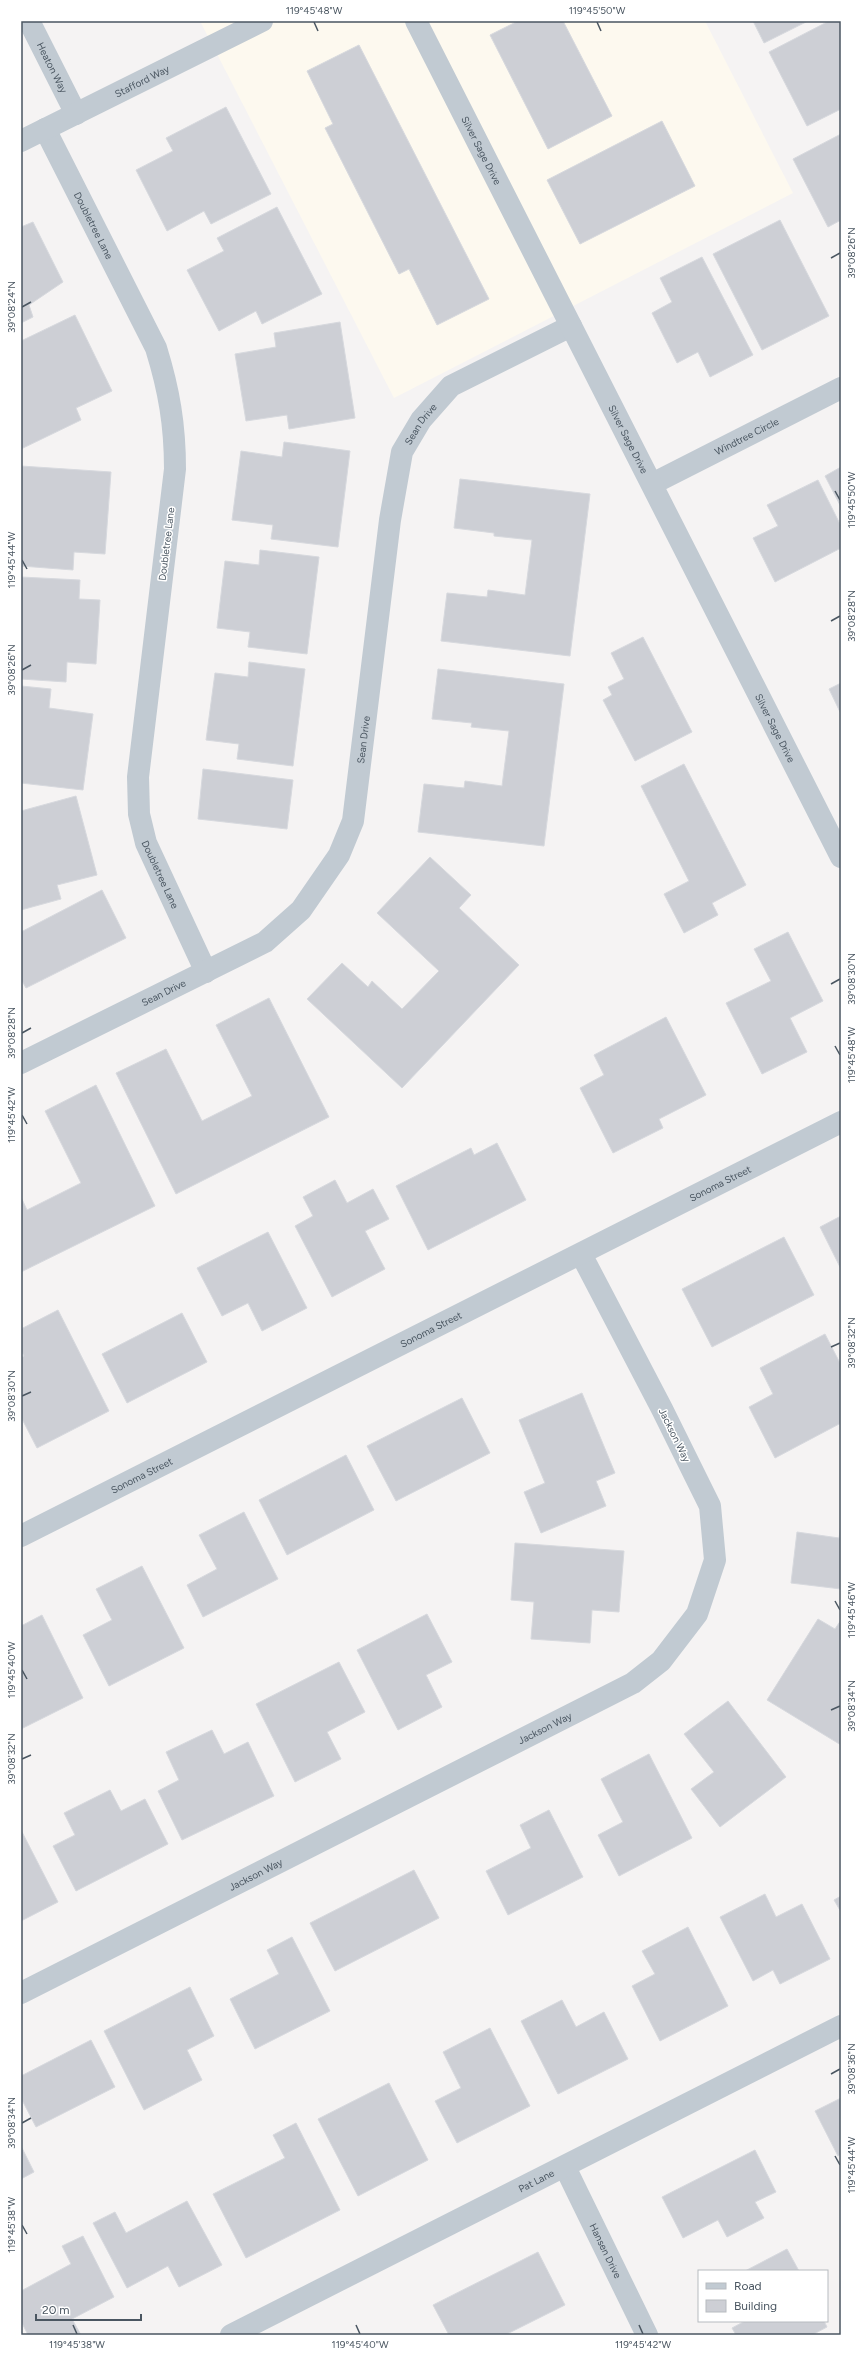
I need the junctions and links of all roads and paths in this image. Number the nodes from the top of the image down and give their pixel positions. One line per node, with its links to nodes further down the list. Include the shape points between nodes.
1 (29, 21): 4 (street, Heaton Way)
2 (262, 21): 4 (street, Stafford Way)
3 (416, 21): 7 (street, Silver Sage Drive)
4 (76, 114): 5 (street, Stafford Way)
5 (45, 129): 6 (street, Stafford Way); 11 (street, Doubletree Lane, via 156,348 168,386 175,430 174,469 138,777 139,814 146,843)
6 (21, 141)
7 (571, 326): 9 (street, Silver Sage Drive); 11 (street, Sean Drive, via 451,386 420,420 402,452 390,520 353,821 340,855 301,910 265,942)
8 (841, 388): 9 (street, Windtree Circle)
9 (652, 484): 10 (street, Silver Sage Drive)
10 (839, 847)
11 (206, 972): 12 (street, Sean Drive)
12 (21, 1063)
13 (841, 1122): 14 (street, Sonoma Street)
14 (581, 1254): 15 (street, Sonoma Street); 16 (street, Jackson Way, via 710,1506 715,1560 697,1614 661,1661 633,1683)
15 (21, 1536)
16 (21, 1993)
17 (841, 2026): 18 (street, Pat Lane)
18 (565, 2167): 19 (street, Pat Lane); 20 (street, Hansen Drive)
19 (231, 2335)
20 (647, 2335)

